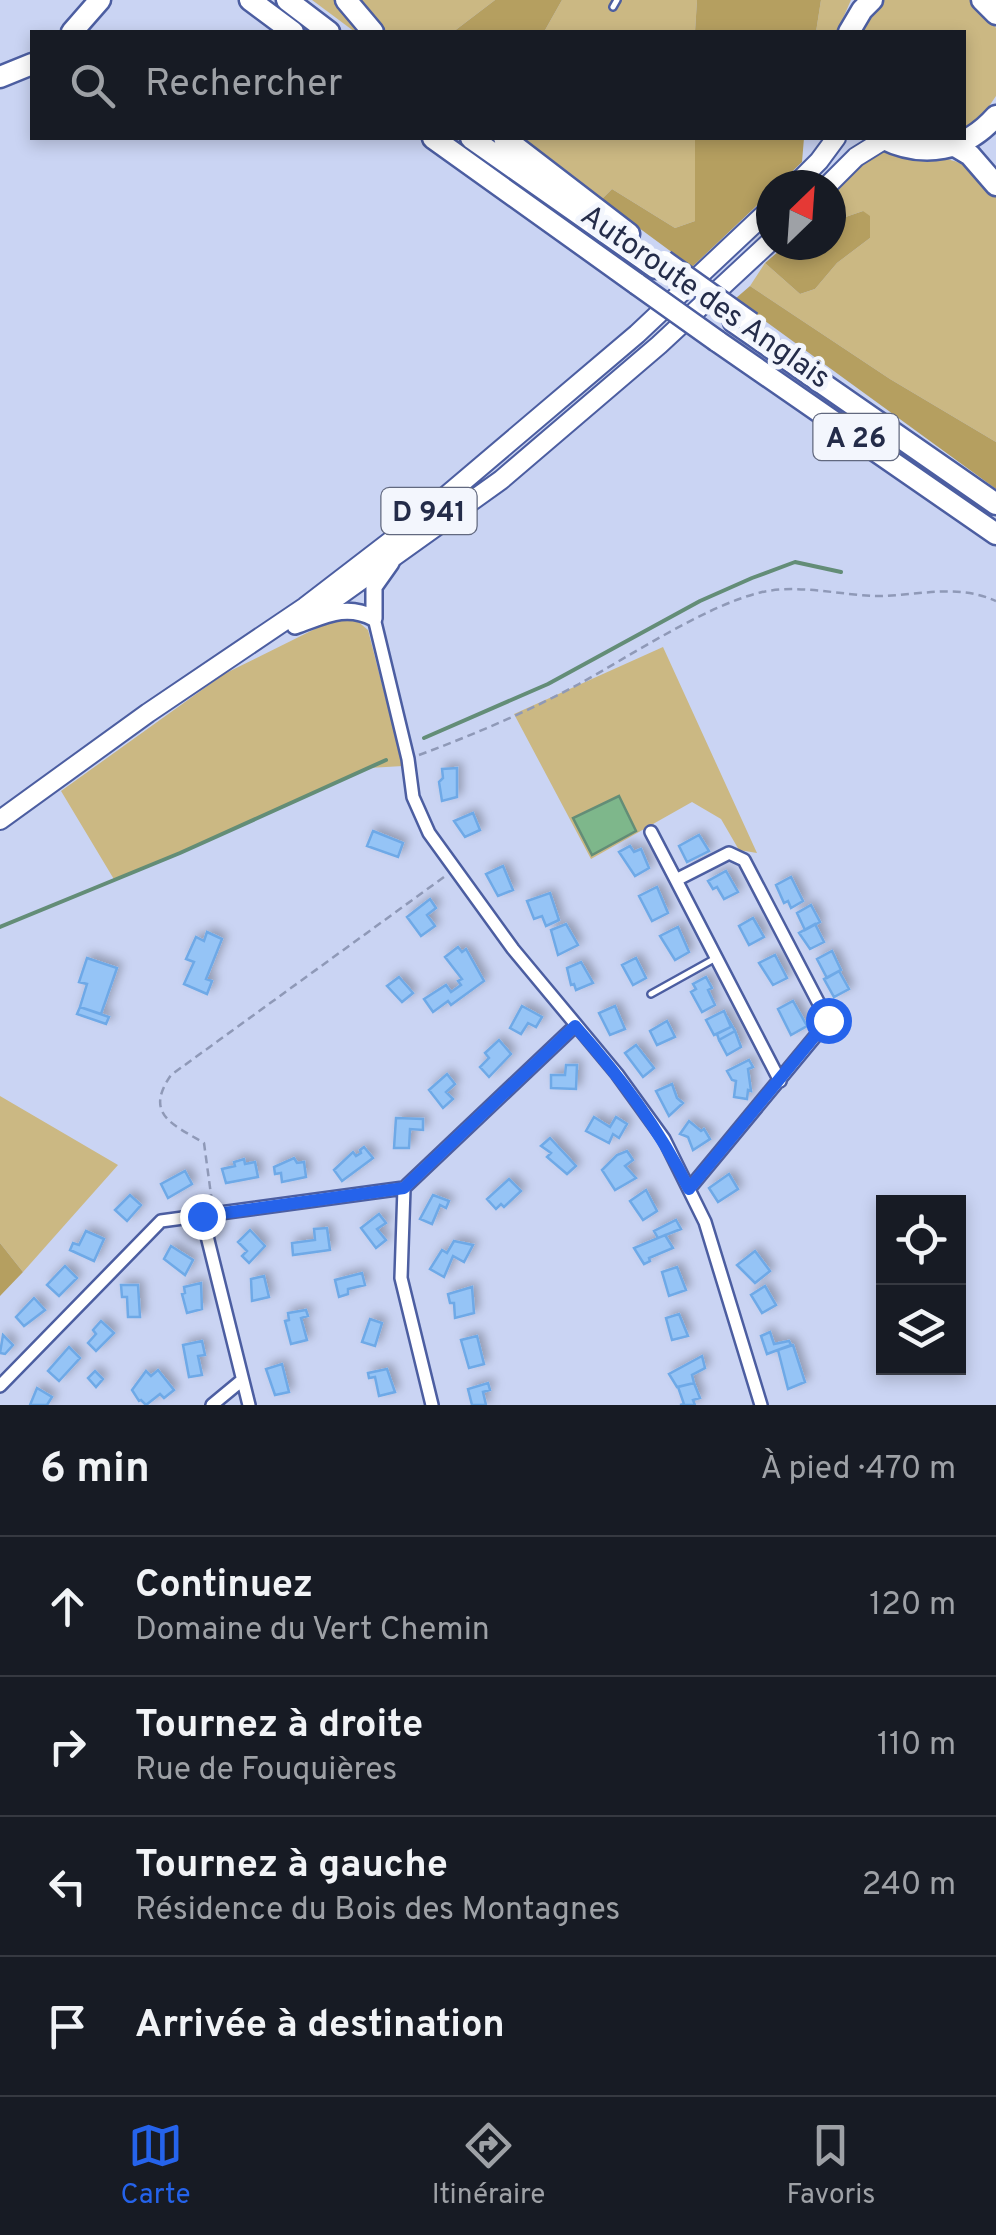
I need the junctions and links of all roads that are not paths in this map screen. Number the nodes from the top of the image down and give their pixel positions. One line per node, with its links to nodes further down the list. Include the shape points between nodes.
1 (100, 0): 11 (highway)
2 (112, 0): 12 (highway)
3 (250, 0): 13 (highway)
4 (287, 0): 14 (highway)
5 (346, 0): 15 (highway)
6 (616, 0): 9 (lane)
7 (982, 0): 10 (highway)
8 (865, 3): 16 (highway)
9 (612, 7)
10 (996, 14)
11 (74, 30)
12 (90, 30)
13 (290, 30)
14 (326, 30)
15 (371, 30)
16 (849, 30)
17 (30, 65): 18 (highway)
18 (0, 77)
19 (30, 77): 20 (highway)
20 (0, 88)
21 (996, 116): 22 (highway)
22 (966, 139)
23 (437, 140): 38 (highway, Autoroute des Anglais / A 26, bridge)
24 (474, 140): 36 (highway, Autoroute des Anglais / A 26)
25 (506, 140): 36 (highway)
26 (834, 140): 31 (main road)
27 (881, 140): 32 (main road)
28 (890, 140): 30 (highway, via 919,150)
29 (965, 140): 30 (highway)
30 (954, 146): 33 (highway, via 970,154)
31 (810, 170)
32 (843, 170)
33 (996, 185)
34 (756, 222): 42 (main road, D 941, via 637,334 412,524)
35 (756, 254): 39 (main road, D 941, via 501,480)
36 (660, 264): 37 (highway, Autoroute des Anglais / A 26)
37 (996, 504)
38 (996, 534)
39 (400, 552): 40 (street, via 374,587); 41 (main road, D 941)
40 (374, 618): 41 (street, via 344,609); 48 (street, via 414,797 429,833)
41 (296, 626): 42 (main road, D 941)
42 (59, 779): 43 (main road, D 941)
43 (0, 820)
44 (651, 832): 45 (street)
45 (676, 880): 46 (street); 49 (street, via 730,853 744,860 828,1020)
46 (717, 958): 47 (lane); 49 (street)
47 (651, 994)
48 (575, 1026): 50 (street); 51 (street, via 664,1139)
49 (780, 1081): 51 (street)
50 (404, 1188): 52 (street); 57 (street, via 401,1278)
51 (689, 1189): 58 (street)
52 (207, 1216): 53 (street); 54 (street, via 161,1221)
53 (241, 1381): 55 (street); 56 (street)
54 (0, 1386)
55 (212, 1405)
56 (249, 1405)
57 (432, 1405)
58 (760, 1405)

